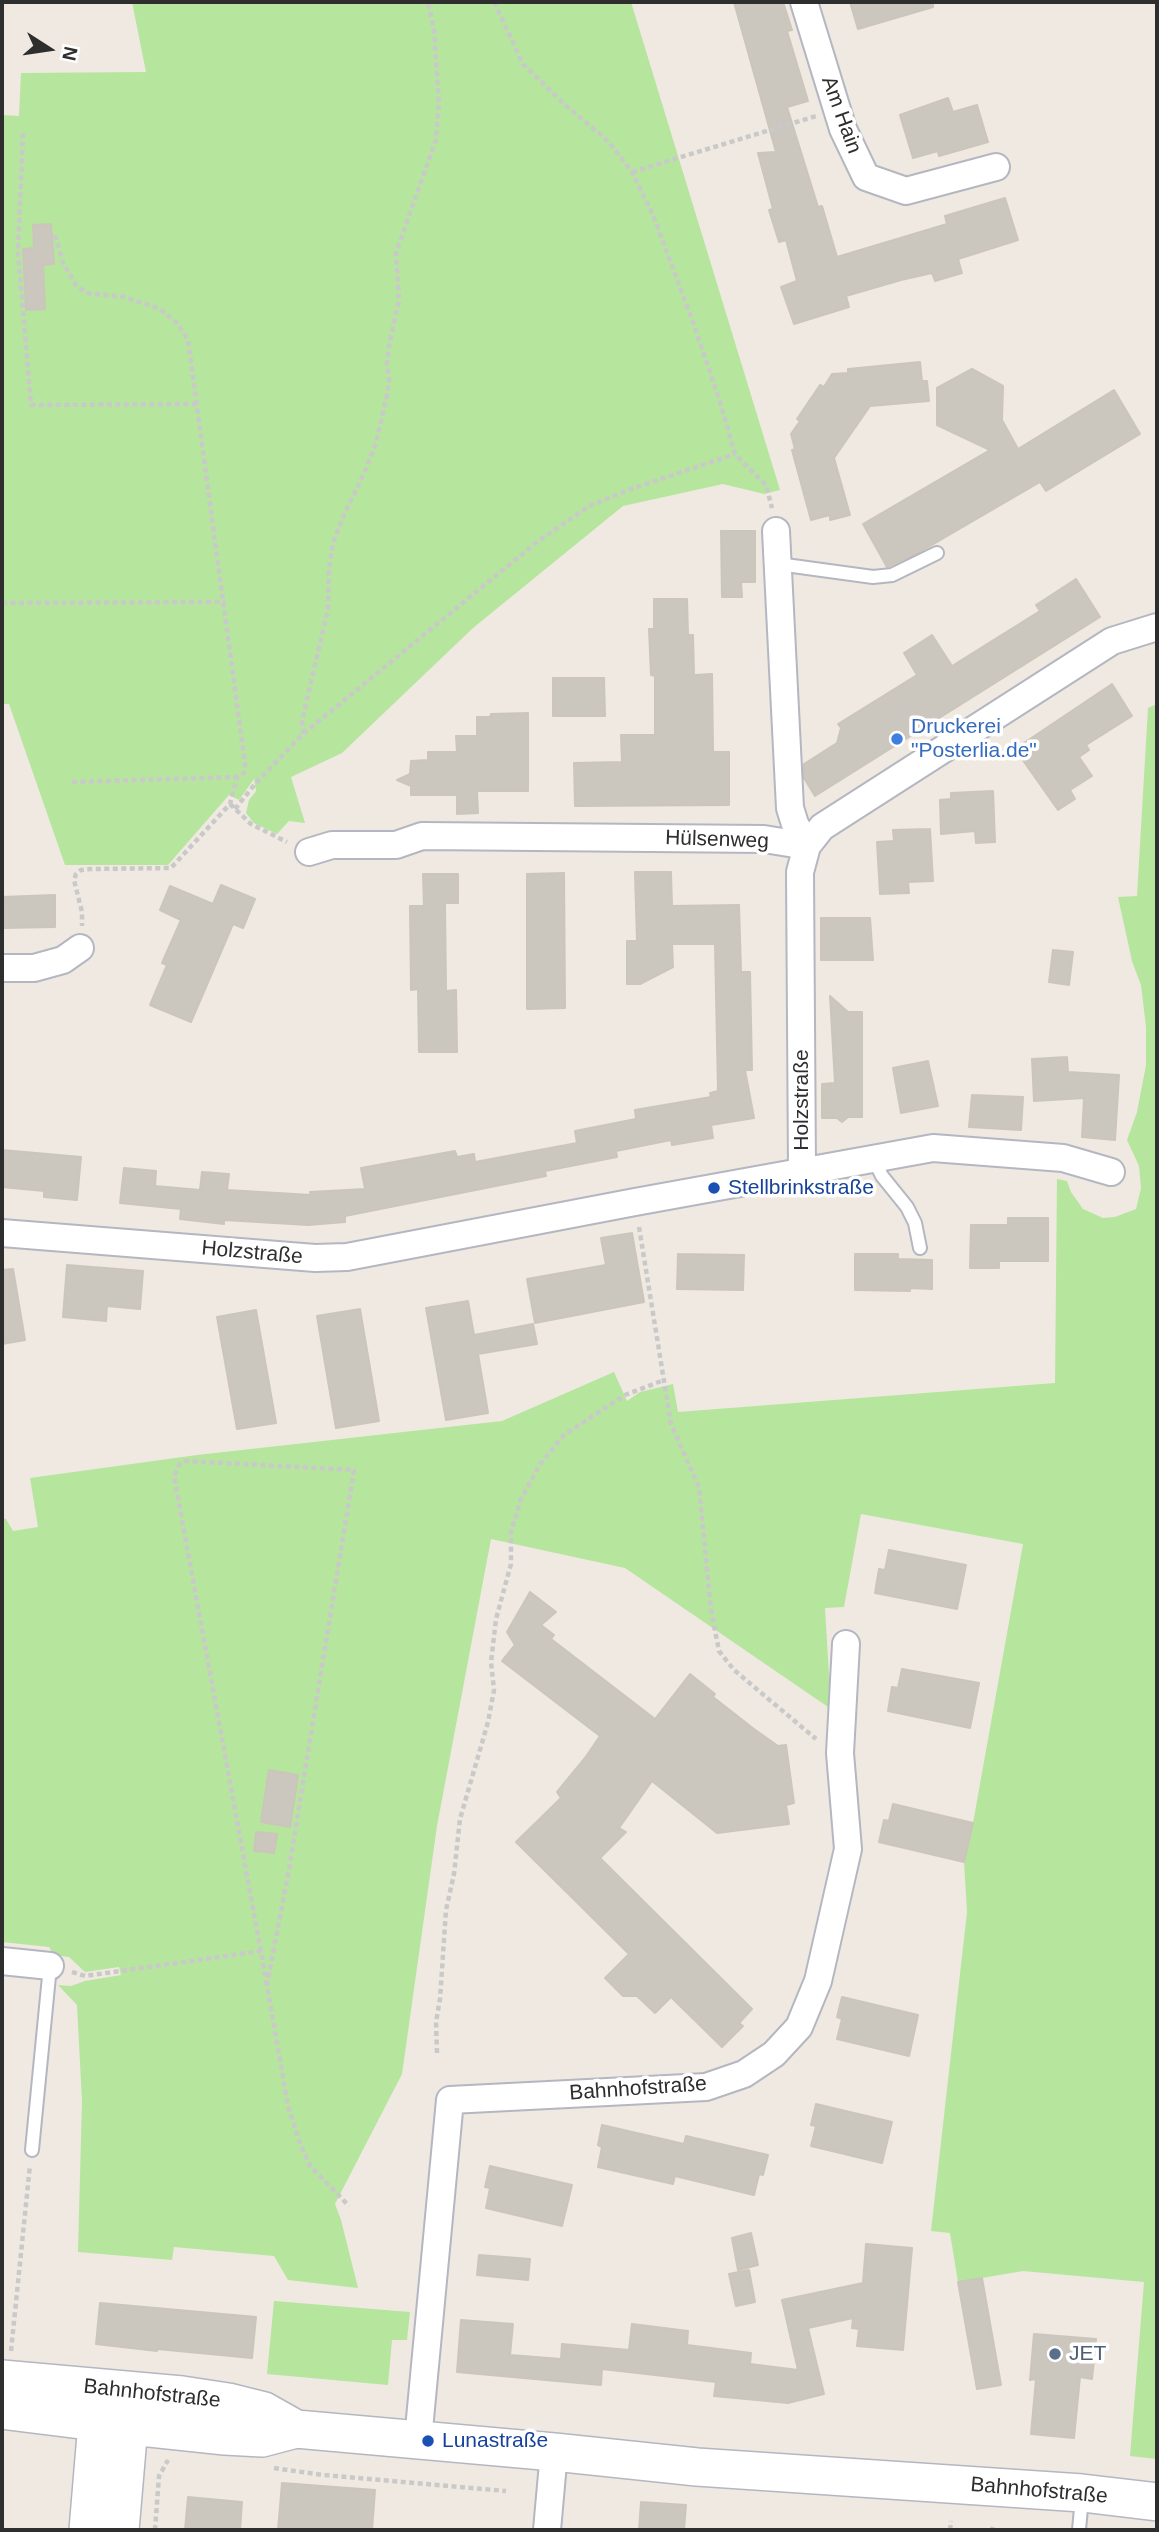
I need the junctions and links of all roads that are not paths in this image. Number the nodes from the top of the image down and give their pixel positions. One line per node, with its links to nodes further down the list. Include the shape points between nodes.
1 (804, 2): 2 (street, Am Hain, via 837,109 866,177 906,191)
2 (996, 167)
3 (776, 531): 5 (street, Hülsenweg)
4 (937, 553): 5 (lane, via 892,575 873,577)
5 (778, 564): 7 (street, Hülsenweg, via 790,808)
6 (1157, 627): 7 (street, via 1112,641 822,827)
7 (807, 846): 8 (street, Hülsenweg, via 764,839 422,835 396,845 332,845); 12 (street, Holzstraße, via 800,872)
8 (309, 852)
9 (80, 948): 10 (street, via 63,960 34,968)
10 (2, 968)
11 (874, 1160): 12 (street); 13 (street, via 933,1148 1063,1158); 15 (lane, via 907,1207)
12 (802, 1171): 14 (street, Holzstraße, via 347,1257)
13 (1111, 1172)
14 (2, 1233)
15 (920, 1248)
16 (846, 1644): 23 (street, Bahnhofstraße, via 840,1753 848,1849 818,1981 799,2027 774,2054 744,2074 706,2087 450,2100)
17 (2, 1961): 18 (street)
18 (50, 1966): 19 (lane)
19 (32, 2150)
20 (4, 2389): 21 (main road, Bahnhofstraße)
21 (115, 2406): 22 (main road, Bahnhofstraße, via 228,2402 264,2411); 22 (main road, Bahnhofstraße, via 178,2432 262,2438); 27 (main road); 28 (main road)
22 (296, 2428): 23 (main road, Bahnhofstraße)
23 (418, 2440): 24 (main road, Bahnhofstraße)
24 (554, 2452): 25 (main road, Bahnhofstraße, via 733,2470); 29 (street)
25 (1099, 2495): 26 (main road, Bahnhofstraße); 30 (lane)
26 (1157, 2502)
27 (88, 2530)
28 (120, 2530)
29 (547, 2530)
30 (1079, 2530)

